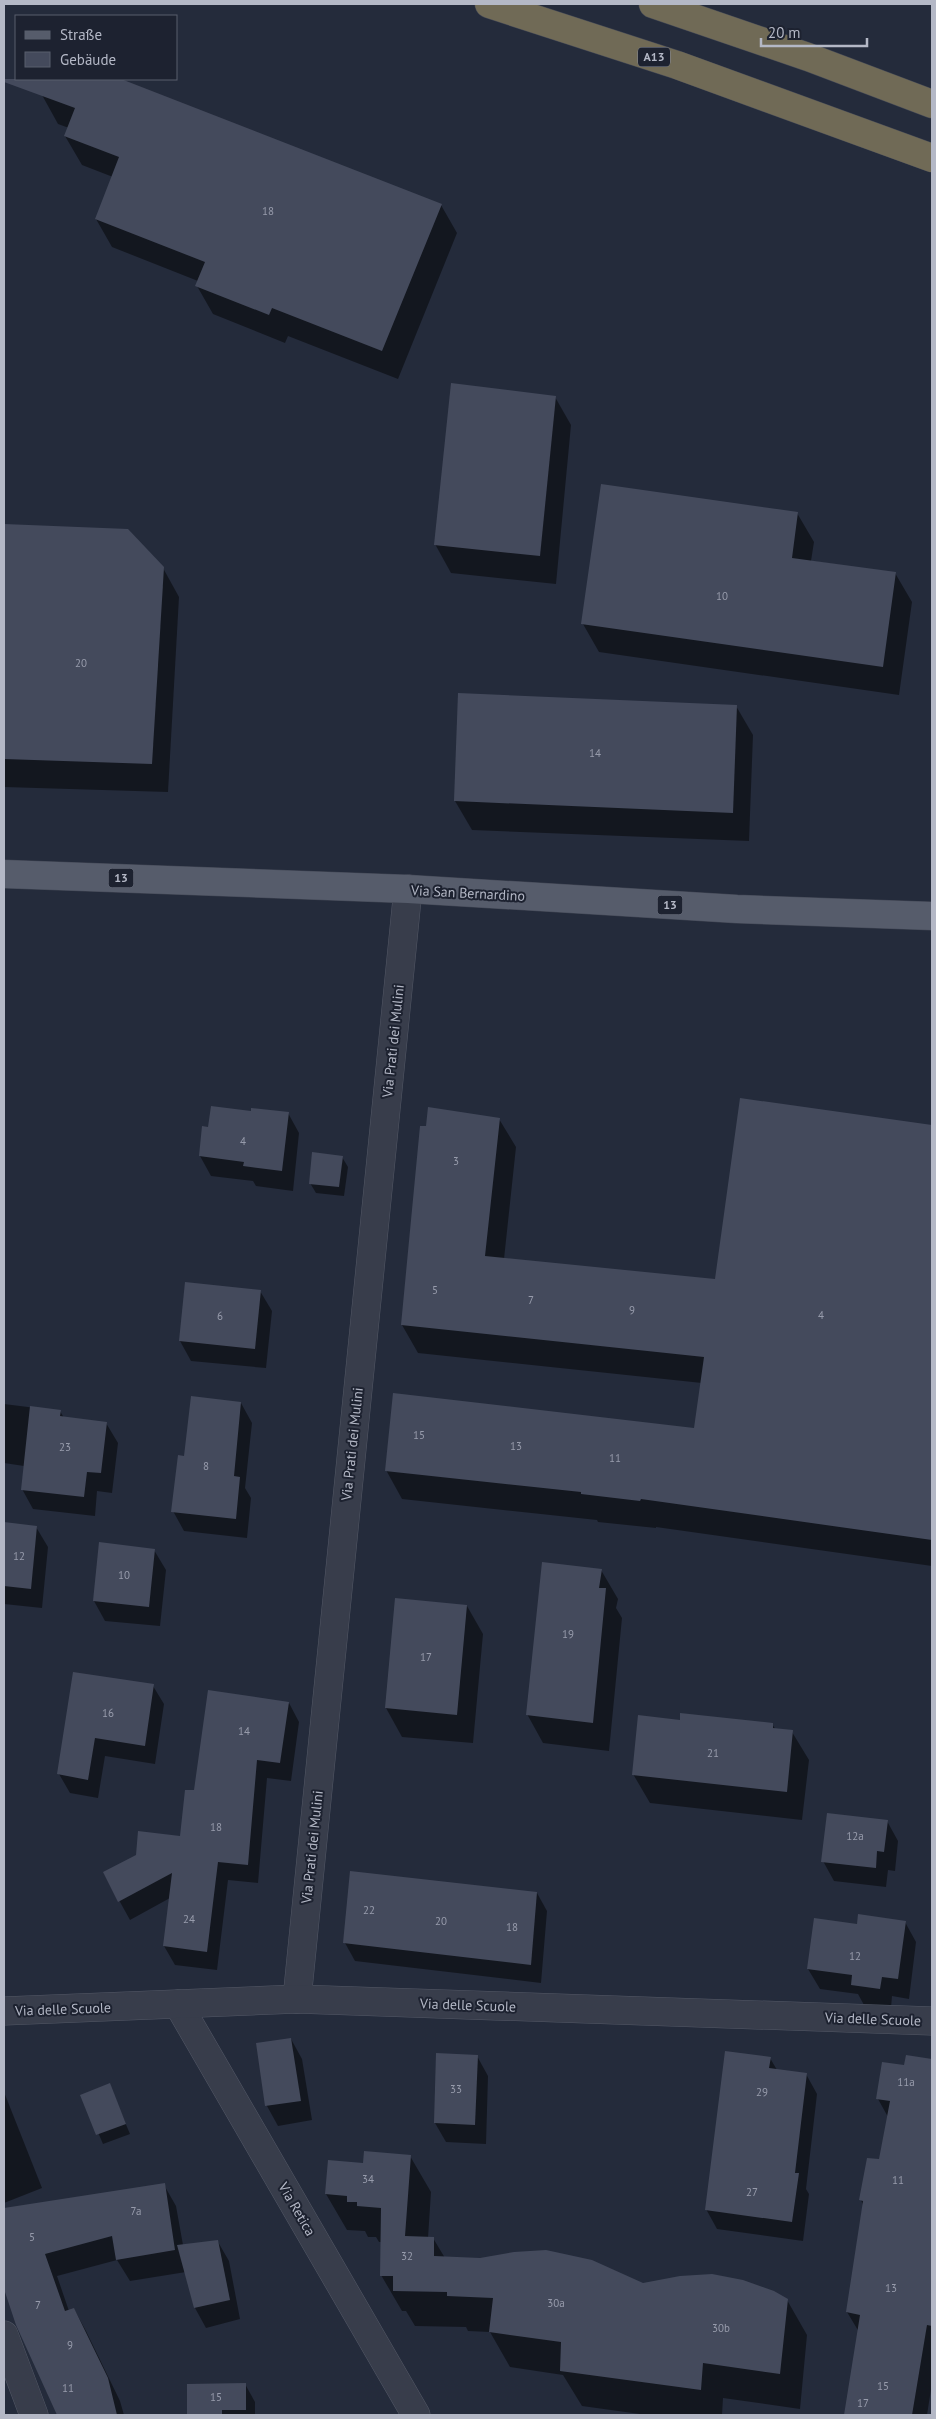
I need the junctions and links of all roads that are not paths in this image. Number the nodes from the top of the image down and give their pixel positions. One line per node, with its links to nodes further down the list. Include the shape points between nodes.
1 (489, 4): 4 (highway, A13, via 677,65)
2 (653, 4): 3 (highway)
3 (932, 104)
4 (932, 158)
5 (4, 874): 6 (main road, Via San Bernardino / 13)
6 (408, 889): 7 (main road, Via San Bernardino / 13, via 737,909); 8 (street, Via Prati dei Mulini)
7 (932, 916)
8 (296, 1999): 9 (street, Via delle Scuole); 11 (street, Via delle Scuole)
9 (178, 2004): 10 (street, Via delle Scuole); 14 (street, Via Retica)
10 (4, 2011)
11 (932, 2021)
12 (4, 2335): 13 (street)
13 (34, 2415)
14 (416, 2415)

